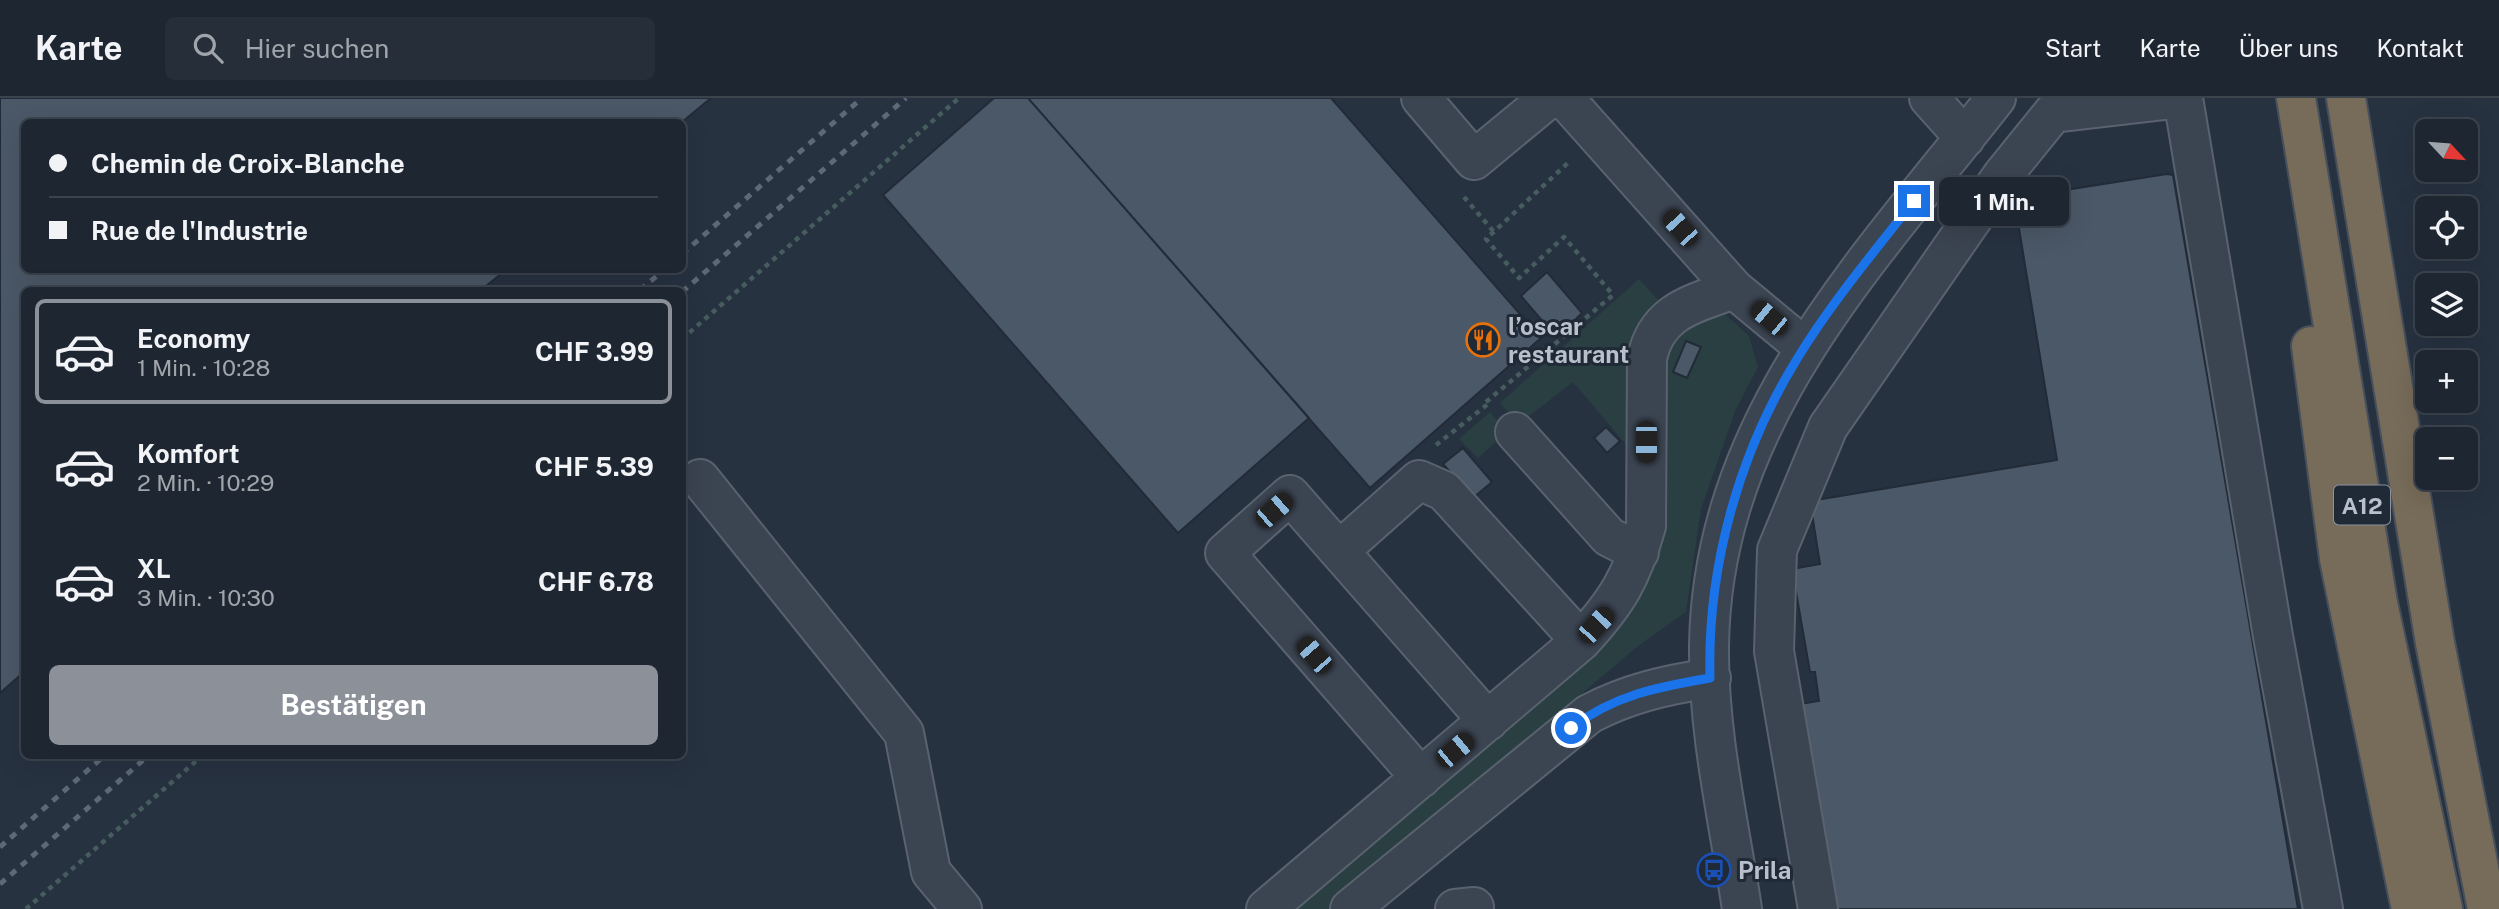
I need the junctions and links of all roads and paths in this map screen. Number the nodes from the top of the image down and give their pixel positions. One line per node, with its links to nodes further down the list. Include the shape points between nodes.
1 (959, 98): 14 (path)
2 (1421, 98): 3 (street, via 1474,160)
3 (1549, 98)
4 (1564, 98): 13 (street)
5 (1929, 98): 11 (street)
6 (1996, 98): 11 (street)
7 (2182, 98): 32 (street, via 2053,113 2002,176 1828,427 1777,550 1774,651); 33 (street)
8 (2278, 98): 34 (highway, via 2339,559)
9 (2297, 98): 35 (highway, A12, via 2378,603)
10 (2346, 98): 36 (highway, A12, via 2425,589)
11 (1965, 138): 15 (street)
12 (1580, 152): 16 (path, via 1486,239 1519,278 1564,237 1613,295)
13 (1734, 289): 15 (street); 21 (street, via 1677,310 1650,344 1646,526)
14 (686, 336)
15 (1804, 347): 23 (street, via 1761,427 1734,502 1713,600)
16 (1486, 402): 17 (path); 19 (path, via 1420,458)
17 (1515, 432): 21 (street, via 1609,537)
18 (700, 479): 28 (street, via 904,733 930,872)
19 (1419, 481): 20 (street); 22 (street, via 1444,491)
20 (1339, 551): 24 (street); 26 (street, via 1290,495 1225,553)
21 (1639, 552): 22 (street, via 1611,608)
22 (1581, 640): 24 (street)
23 (1710, 678): 30 (street, via 1652,687 1589,714); 31 (street)
24 (1488, 722): 26 (street)
25 (199, 759): 27 (path)
26 (1422, 778): 29 (street)
27 (26, 909)
28 (962, 909)
29 (1266, 909)
30 (1350, 909)
31 (1742, 909)
32 (1818, 909)
33 (2323, 909)
34 (2411, 909)
35 (2443, 909)
36 (2487, 909)

